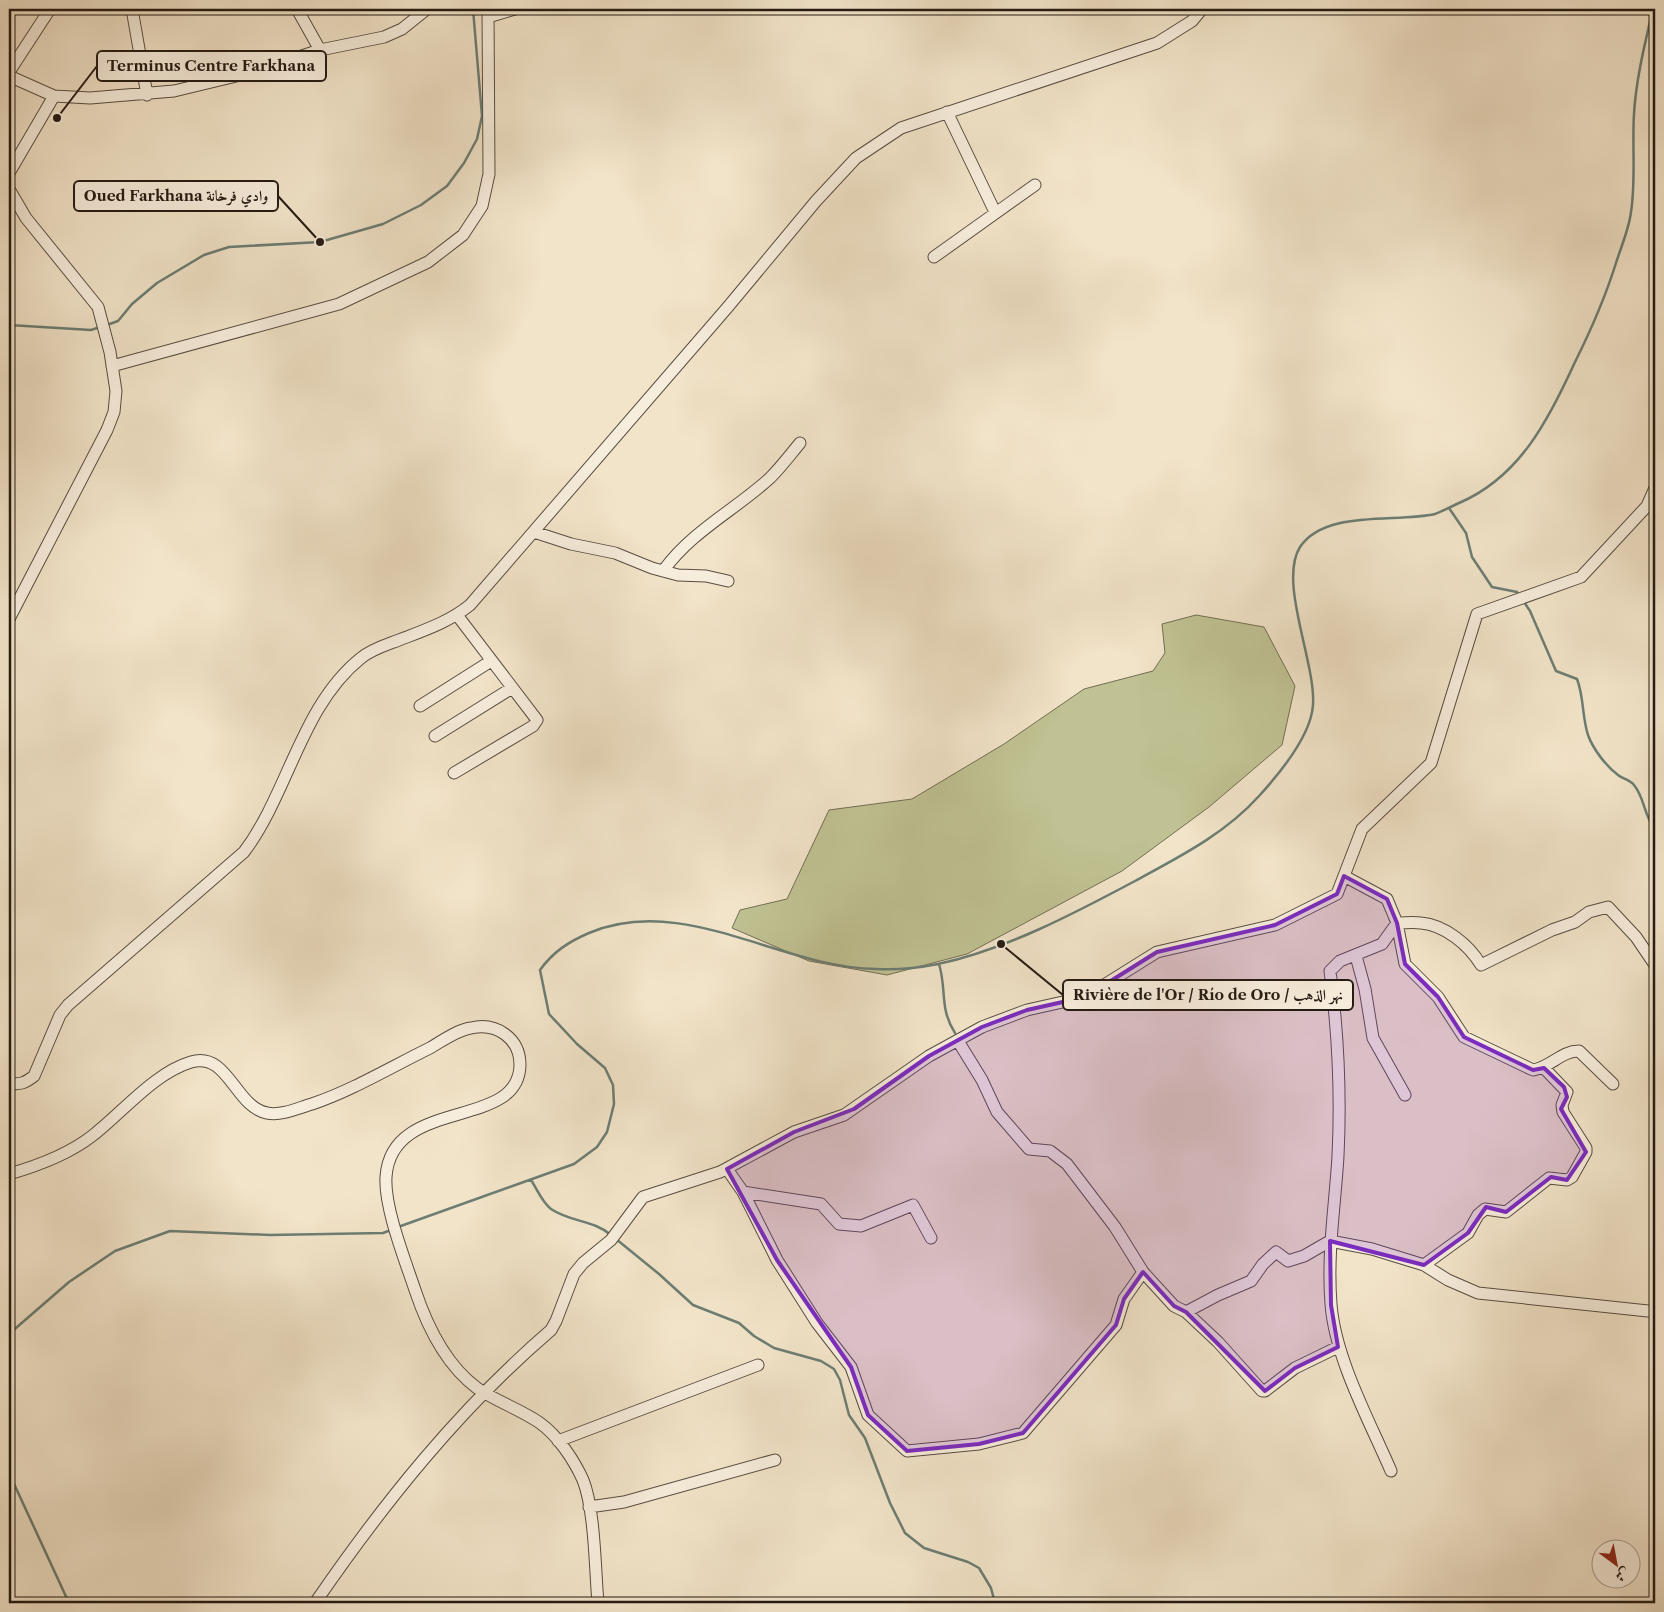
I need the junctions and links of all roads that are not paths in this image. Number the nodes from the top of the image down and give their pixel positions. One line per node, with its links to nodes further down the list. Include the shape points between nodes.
1 (50, 9): 9 (street)
2 (132, 9): 10 (street)
3 (296, 9): 8 (street)
4 (427, 9): 8 (street, via 402,29 384,37)
5 (515, 9): 7 (street)
6 (1202, 9): 12 (street, via 1192,21 1157,43)
7 (488, 13): 18 (street, via 489,174 482,206 463,235 428,262 339,304)
8 (320, 50): 10 (street, via 253,72)
9 (9, 74): 11 (street)
10 (147, 95): 11 (street)
11 (54, 96): 13 (street)
12 (947, 112): 16 (street); 22 (street, via 901,128 856,158)
13 (9, 174)
14 (1036, 185): 16 (street)
15 (9, 189): 18 (street, via 26,218 98,308)
16 (995, 212): 17 (street)
17 (934, 257)
18 (112, 366): 26 (street, via 116,391 114,412)
19 (800, 442): 23 (street, via 770,478 699,533)
20 (1655, 488): 21 (street)
21 (1651, 508): 32 (street, via 1581,577 1477,614 1431,763 1362,829)
22 (534, 532): 23 (street, via 615,553); 25 (street, via 482,593)
23 (663, 571): 24 (street)
24 (728, 581)
25 (457, 615): 27 (street); 38 (street, via 376,649 351,667 335,684 317,714 264,822 244,852 68,1005 60,1015 34,1076 27,1082)
26 (9, 619)
27 (491, 661): 28 (street); 29 (street)
28 (512, 688): 30 (street); 31 (street, via 536,716 535,723)
29 (420, 706)
30 (435, 736)
31 (454, 773)
32 (1344, 876): 33 (street, via 1387,899); 36 (street, via 1337,894 1275,925 1157,952 1085,997 1006,1018)
33 (1397, 923): 34 (street, via 1382,944); 35 (street, via 1423,922 1453,935 1482,965 1575,922 1589,912 1608,907); 37 (street, via 1405,964 1438,997 1464,1037 1533,1070)
34 (1356, 956): 40 (street, via 1373,1038); 45 (street, via 1340,961 1330,971 1336,1016 1338,1156)
35 (1655, 965)
36 (958, 1041): 41 (street, via 929,1056 844,1115 794,1132); 47 (street, via 997,1112 1029,1149 1050,1150 1067,1164 1115,1227)
37 (1544, 1068): 39 (street, via 1569,1051 1579,1051); 46 (street, via 1567,1092 1562,1104 1563,1112 1586,1148 1572,1177 1564,1180 1549,1178 1506,1212 1486,1209 1478,1215 1468,1233)
38 (9, 1083)
39 (1613, 1084)
40 (1405, 1095)
41 (727, 1169): 43 (street); 52 (street, via 643,1197 636,1203 611,1240 583,1262 574,1274 551,1330)
42 (9, 1174): 52 (street, via 76,1147 164,1075 190,1062 210,1062 256,1109 276,1114 344,1091 469,1028 494,1028 514,1044 519,1060 512,1090 495,1102 418,1128 393,1151 386,1175 391,1210 427,1323 461,1373)
43 (743, 1192): 44 (street, via 821,1204 840,1224 861,1226 913,1205); 47 (street, via 777,1260 817,1323 851,1368 868,1415 907,1451 979,1444 1023,1433 1116,1325 1124,1299)
44 (931, 1238)
45 (1330, 1242): 46 (street, via 1372,1249); 49 (street, via 1288,1261 1276,1252 1251,1281); 50 (street, via 1331,1304)
46 (1424, 1265): 48 (street, via 1478,1293)
47 (1143, 1272): 49 (street, via 1174,1306)
48 (1648, 1311)
49 (1186, 1312): 50 (street, via 1265,1391 1308,1361)
50 (1338, 1347): 55 (street)
51 (758, 1365): 53 (street)
52 (484, 1392): 53 (street, via 540,1423); 57 (street, via 443,1436 359,1539)
53 (558, 1441): 56 (street, via 583,1482)
54 (775, 1460): 56 (street, via 624,1502)
55 (1391, 1471)
56 (588, 1507): 58 (street)
57 (316, 1603)
58 (598, 1603)

